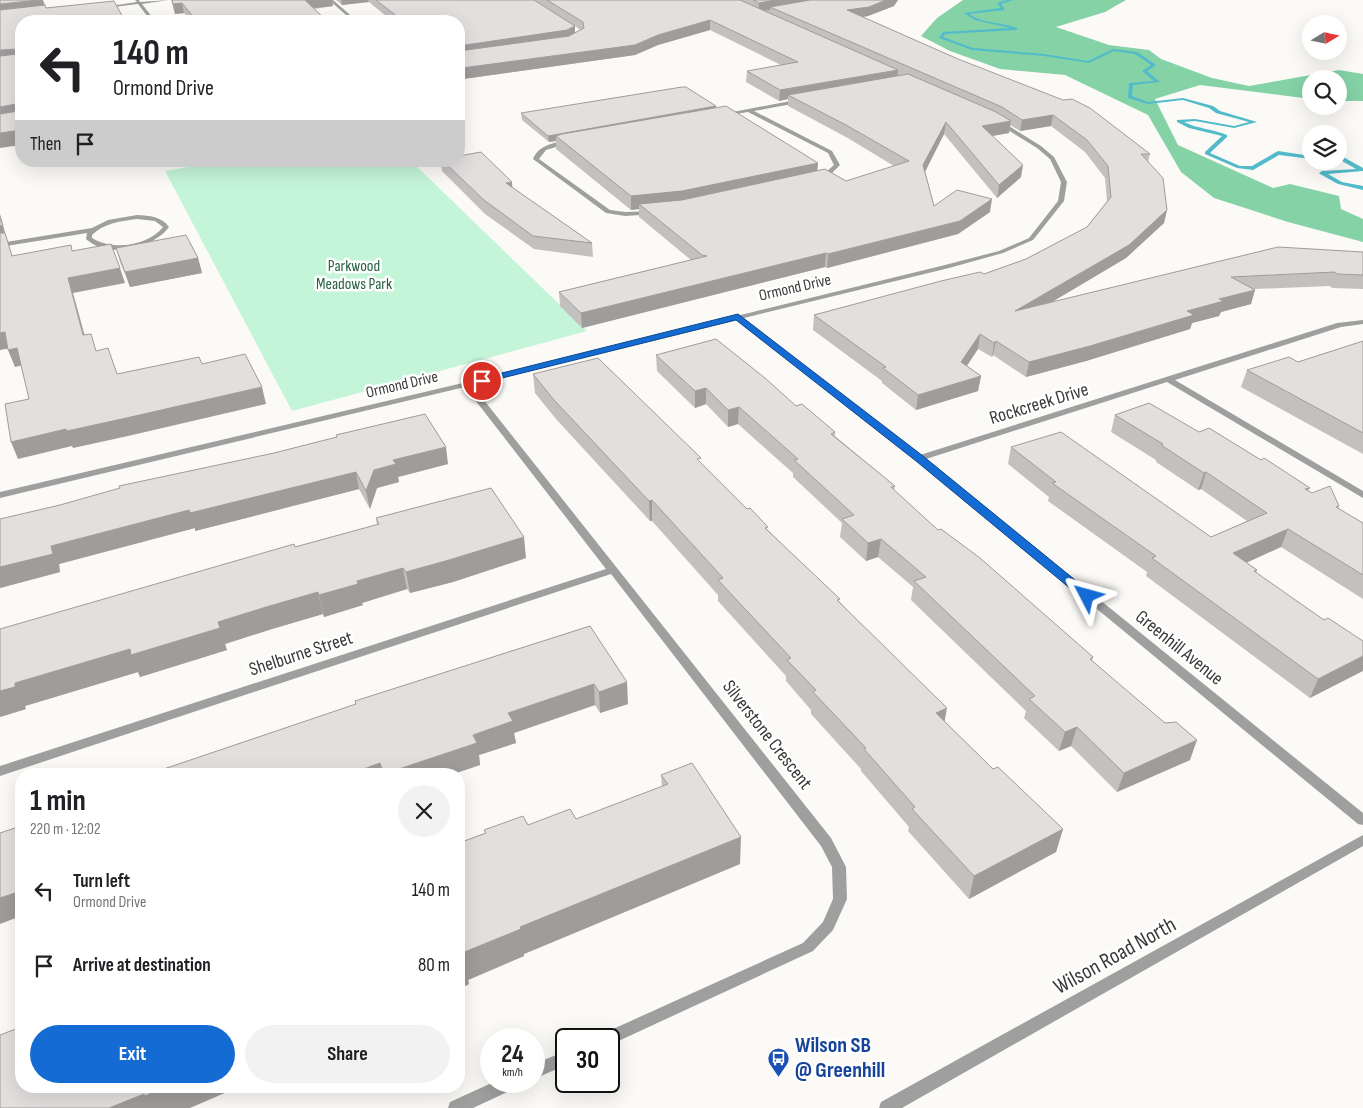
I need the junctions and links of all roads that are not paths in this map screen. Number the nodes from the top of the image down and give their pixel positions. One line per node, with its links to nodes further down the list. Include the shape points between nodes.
1 (167, 0): 3 (street)
2 (331, 0): 6 (street)
3 (138, 2): 4 (street); 5 (street)
4 (103, 7)
5 (148, 15)
6 (348, 15)
7 (808, 99): 8 (street)
8 (749, 110): 9 (street); 12 (street, via 830,152 837,165 824,178)
9 (721, 115)
10 (989, 118): 16 (street, Ormond Drive, via 1023,136 1052,158 1064,182 1062,201 1031,239 948,268)
11 (571, 141): 13 (street, via 545,148 536,159 608,212)
12 (815, 180)
13 (658, 212)
14 (93, 230): 14 (street, via 89,235 93,243 124,247 158,237 166,227 158,220 137,217 112,221); 15 (street)
15 (0, 245)
16 (738, 317): 19 (street, Ormond Drive); 20 (street, Greenhill Avenue)
17 (1363, 322): 18 (street, Rockcreek Drive, via 1340,324)
18 (1169, 380): 20 (street, Rockcreek Drive); 22 (street)
19 (468, 384): 21 (street, Ormond Drive); 23 (street, Silverstone Crescent)
20 (919, 458): 25 (street, Greenhill Avenue)
21 (0, 495)
22 (1363, 495)
23 (613, 570): 24 (street, Shelburne Street); 27 (street, Silverstone Crescent, via 826,842 839,868 840,899 828,926 808,947)
24 (0, 771)
25 (1363, 820)
26 (1363, 840): 30 (street, Wilson Road North)
27 (620, 1033)
28 (488, 1093): 29 (street)
29 (456, 1108)
30 (887, 1108)

